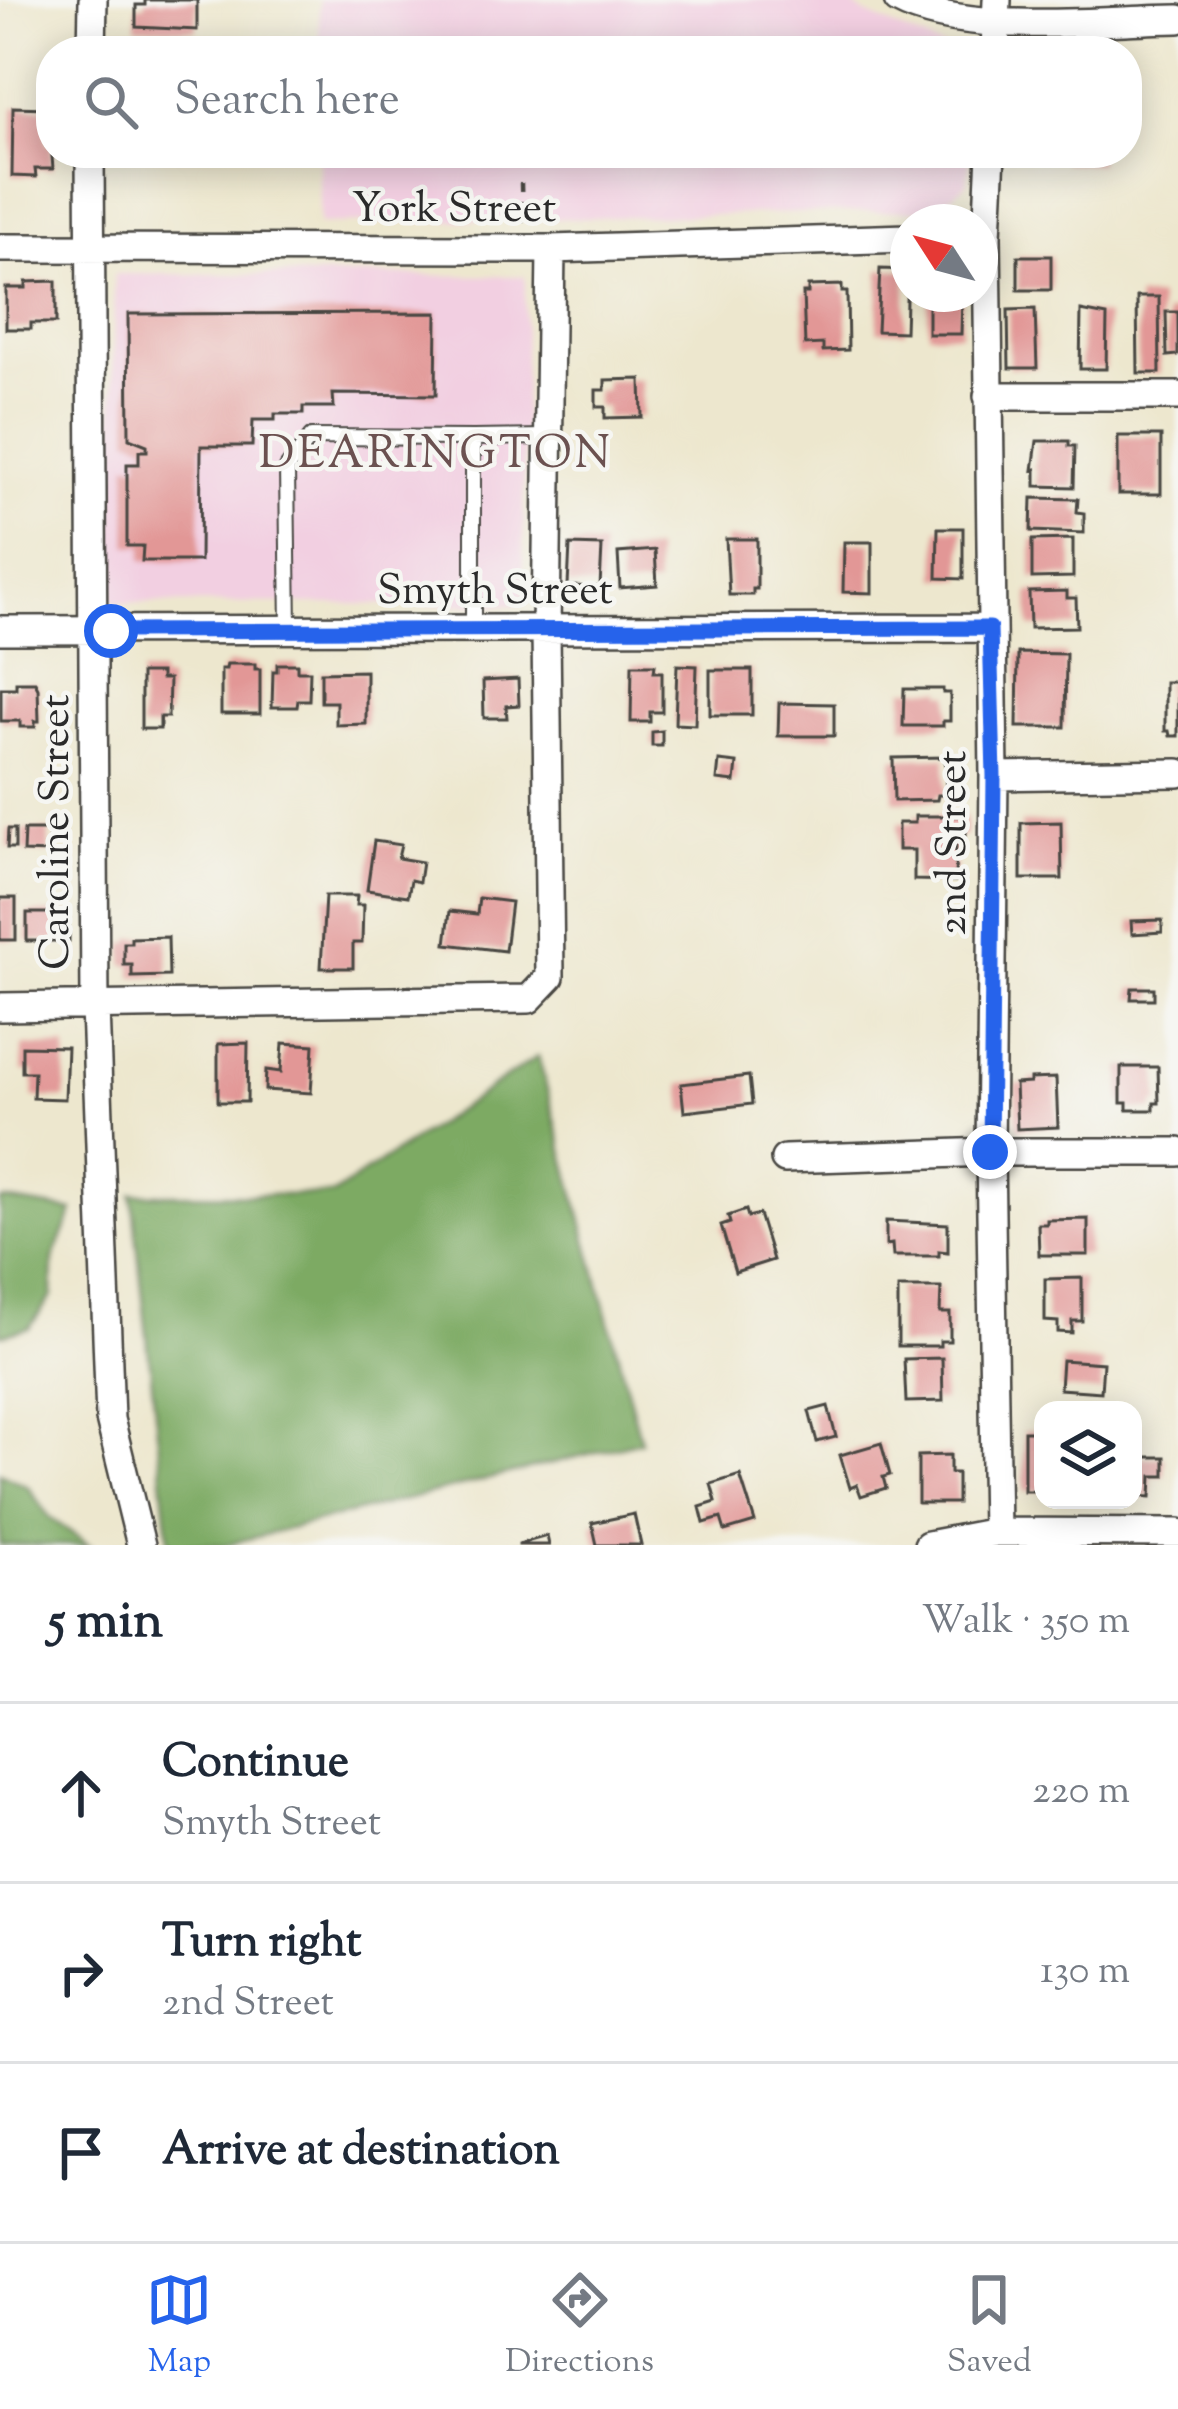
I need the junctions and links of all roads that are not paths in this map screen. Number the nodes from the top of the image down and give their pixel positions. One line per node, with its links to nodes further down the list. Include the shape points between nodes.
1 (93, 0): 5 (street)
2 (898, 0): 3 (street, via 922,13)
3 (997, 11): 4 (street)
4 (1178, 19)
5 (92, 36)
6 (90, 168): 11 (street, Caroline Street)
7 (990, 168): 8 (street, 2nd Street)
8 (987, 204)
9 (890, 239): 12 (street, York Street)
10 (0, 248): 11 (street, York Street)
11 (89, 248): 12 (street, York Street); 20 (street, Caroline Street)
12 (550, 249): 16 (street)
13 (986, 312): 14 (street, 2nd Street)
14 (988, 396): 15 (street); 18 (street, 2nd Street)
15 (1178, 396)
16 (547, 436): 17 (lane); 23 (street)
17 (472, 438): 21 (lane, via 311,437 286,468); 22 (lane)
18 (990, 628): 23 (street, Smyth Street); 25 (street, 2nd Street)
19 (0, 630): 20 (street, Smyth Street)
20 (95, 630): 21 (street, Smyth Street); 27 (street, Caroline Street)
21 (289, 630): 22 (street, Smyth Street)
22 (473, 630): 23 (street, Smyth Street)
23 (546, 630): 27 (street, via 550,977 529,999)
24 (1178, 773): 25 (street)
25 (994, 776): 28 (street, 2nd Street)
26 (0, 1007): 27 (street)
27 (95, 1008): 33 (street, Caroline Street, via 110,1419)
28 (990, 1152): 29 (street); 30 (street); 31 (street, 2nd Street)
29 (1178, 1152)
30 (785, 1159)
31 (996, 1532): 32 (street); 34 (street)
32 (1178, 1533)
33 (141, 1545)
34 (928, 1545)

